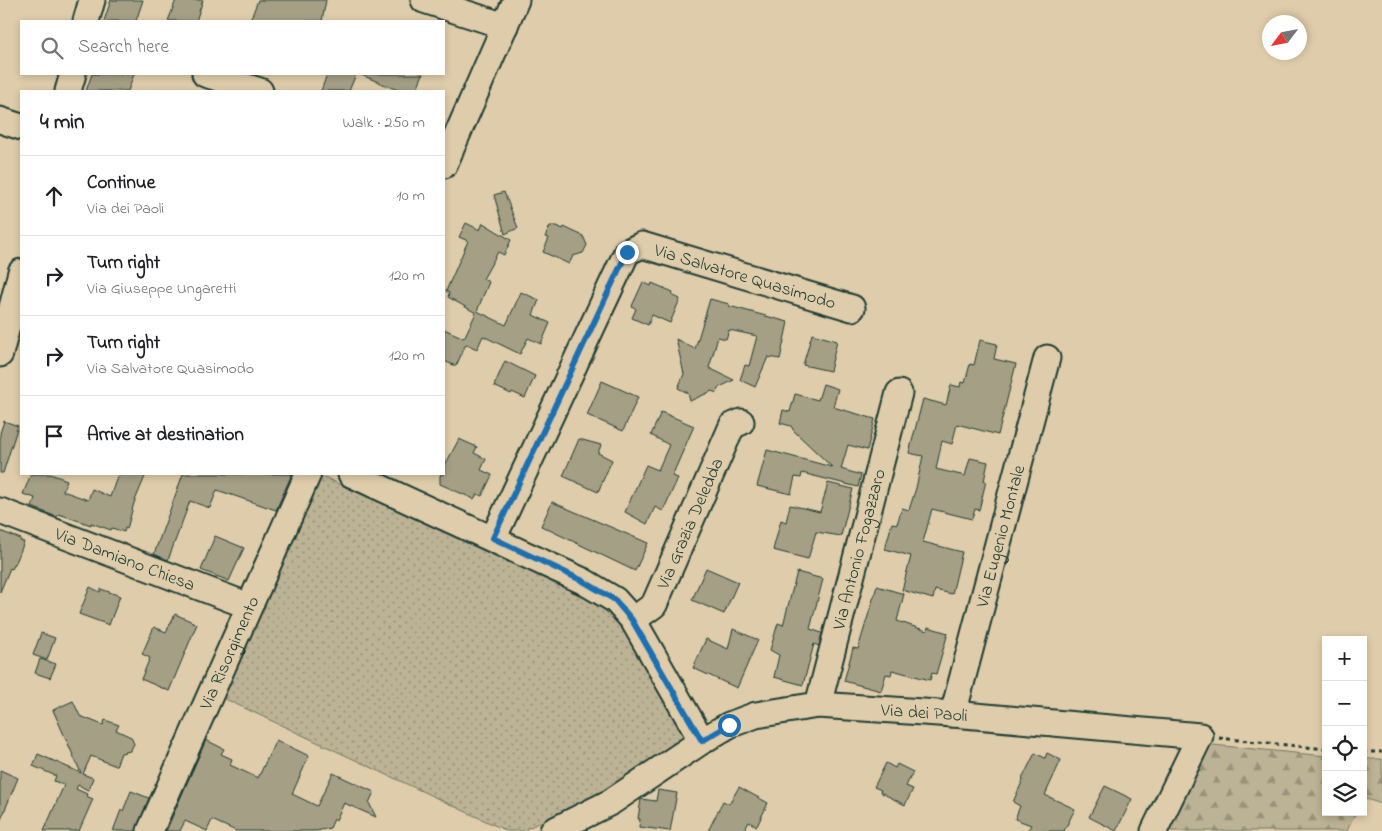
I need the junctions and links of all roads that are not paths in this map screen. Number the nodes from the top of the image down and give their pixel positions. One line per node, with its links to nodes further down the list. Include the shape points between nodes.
1 (92, 0): 4 (street)
2 (424, 0): 5 (street)
3 (516, 0): 5 (street)
4 (86, 20)
5 (505, 26): 12 (street)
6 (73, 75): 8 (street)
7 (208, 75): 9 (street)
8 (68, 90)
9 (257, 90)
10 (0, 120): 11 (street)
11 (20, 127)
12 (446, 156)
13 (20, 278): 15 (street)
14 (852, 308): 22 (street, Via Salvatore Quasimodo, via 642,245 627,252)
15 (8, 353)
16 (1047, 358): 26 (street, Via Eugenio Montale)
17 (899, 393): 25 (street, Via Antonio Fogazzaro)
18 (741, 422): 24 (street, Via Grazia Deledda, via 732,426 654,605)
19 (308, 475): 23 (street, Via Risorgimento)
20 (353, 475): 22 (street)
21 (0, 511): 23 (street, Via Damiano Chiesa)
22 (493, 538): 24 (street, via 583,581 615,600)
23 (249, 606): 29 (street, Via Risorgimento)
24 (632, 620): 27 (street)
25 (818, 705): 26 (street, Via dei Paoli); 27 (street, Via dei Paoli, via 756,715 729,725)
26 (953, 714): 32 (street, Via dei Paoli, via 1200,736)
27 (702, 741): 28 (street, Via dei Paoli)
28 (611, 802): 30 (street, Via dei Paoli); 31 (street)
29 (150, 831)
30 (553, 831)
31 (598, 831)
32 (1154, 831)

